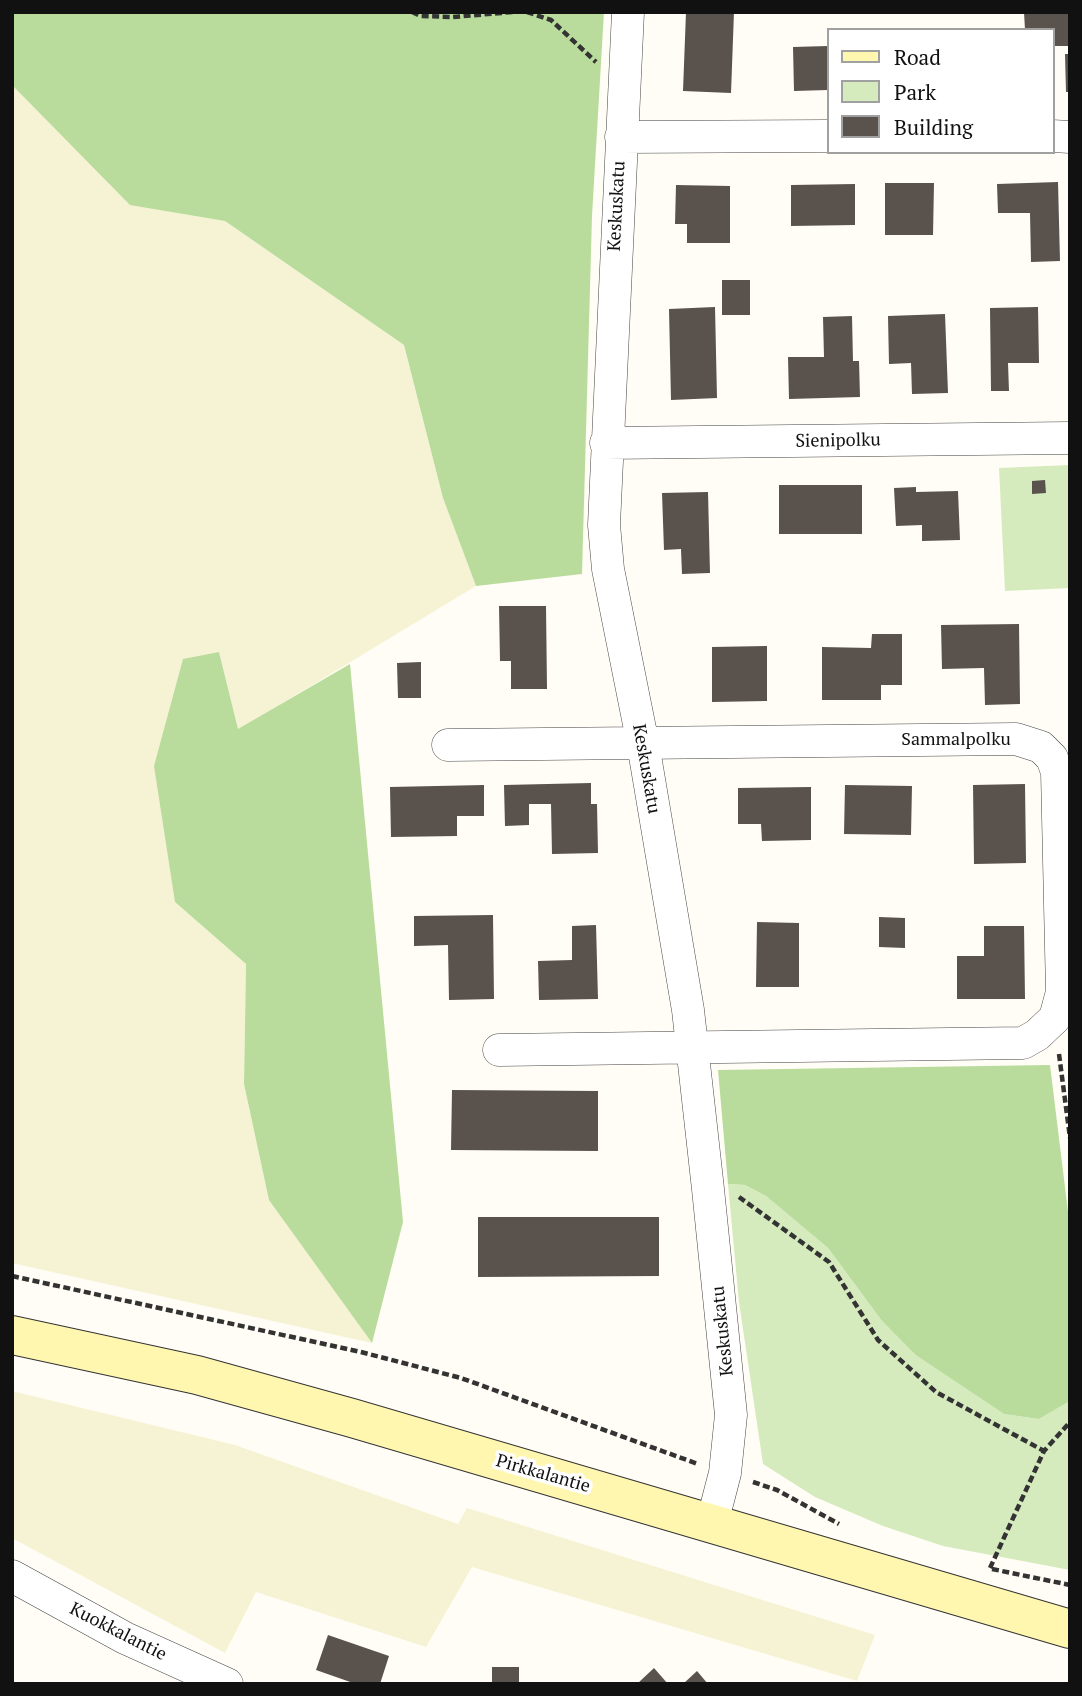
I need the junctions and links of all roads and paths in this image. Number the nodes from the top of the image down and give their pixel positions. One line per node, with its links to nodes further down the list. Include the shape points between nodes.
1 (412, 12): 2 (path, via 453,17)
2 (513, 12)
3 (527, 12): 5 (path, via 551,20 601,67)
4 (628, 12): 5 (street, Keskuskatu)
5 (624, 78): 7 (street, Keskuskatu)
6 (827, 136): 7 (street)
7 (621, 137): 9 (street, Keskuskatu)
8 (1070, 438): 9 (street, Sienipolku)
9 (606, 443): 10 (street, Keskuskatu, via 608,569)
10 (643, 744): 11 (street, Sammalpolku); 12 (street, Sammalpolku, via 991,739 1029,741 1041,747 1052,758 1060,787 1063,977); 13 (street, Keskuskatu)
11 (448, 745)
12 (1055, 1018): 13 (street, via 1023,1043); 15 (path)
13 (691, 1046): 14 (street); 16 (street, Keskuskatu)
14 (499, 1050)
15 (1070, 1138)
16 (708, 1189): 20 (path, via 739,1197 829,1262 878,1340 936,1392); 21 (street, Keskuskatu, via 731,1415)
17 (12, 1276): 21 (path, via 461,1378)
18 (12, 1335): 22 (street, Pirkkalantie, via 197,1375)
19 (1070, 1422): 20 (path)
20 (1044, 1451): 25 (path)
21 (725, 1474): 22 (street, Keskuskatu); 23 (path, via 777,1490)
22 (712, 1523): 28 (street, Pirkkalantie)
23 (843, 1526)
24 (979, 1565): 25 (path)
25 (990, 1568): 27 (path)
26 (12, 1576): 29 (street, Kuokkalantie, via 125,1639)
27 (1070, 1585)
28 (1070, 1629)
29 (227, 1684)

